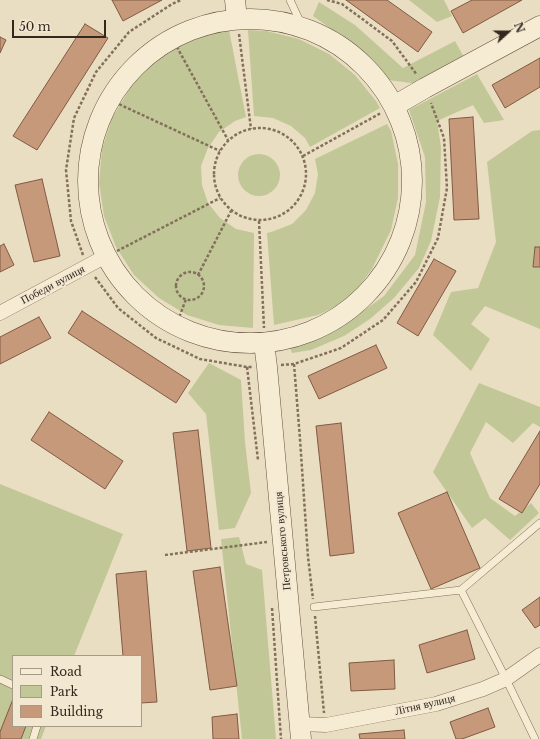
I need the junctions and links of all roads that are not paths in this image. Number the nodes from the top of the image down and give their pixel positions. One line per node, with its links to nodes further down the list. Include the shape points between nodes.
1 (235, 0): 3 (main road)
2 (290, 0): 5 (lane)
3 (237, 19): 5 (main road, via 275,20); 7 (main road, via 204,25 172,38 148,55 127,75 110,100 96,130 89,161 88,194 94,226)
4 (540, 26): 6 (main road)
5 (303, 28): 6 (main road, via 345,49 373,75)
6 (394, 106): 9 (main road, via 408,145 412,186 406,226 390,264 365,296 332,322 295,338)
7 (106, 256): 8 (street, Победи вулиця); 9 (main road, via 119,277 136,296 176,326 201,336 227,342)
8 (0, 313)
9 (264, 343): 18 (main road, Петровського вулиця)
10 (540, 523): 11 (lane)
11 (461, 590): 12 (lane); 15 (lane)
12 (314, 607)
13 (540, 655): 15 (street, Літня вулиця)
14 (0, 679): 16 (lane)
15 (506, 679): 18 (street, Літня вулиця, via 436,704); 20 (lane)
16 (12, 685)
17 (37, 727): 19 (lane)
18 (300, 732)
19 (33, 739)
20 (535, 739)

